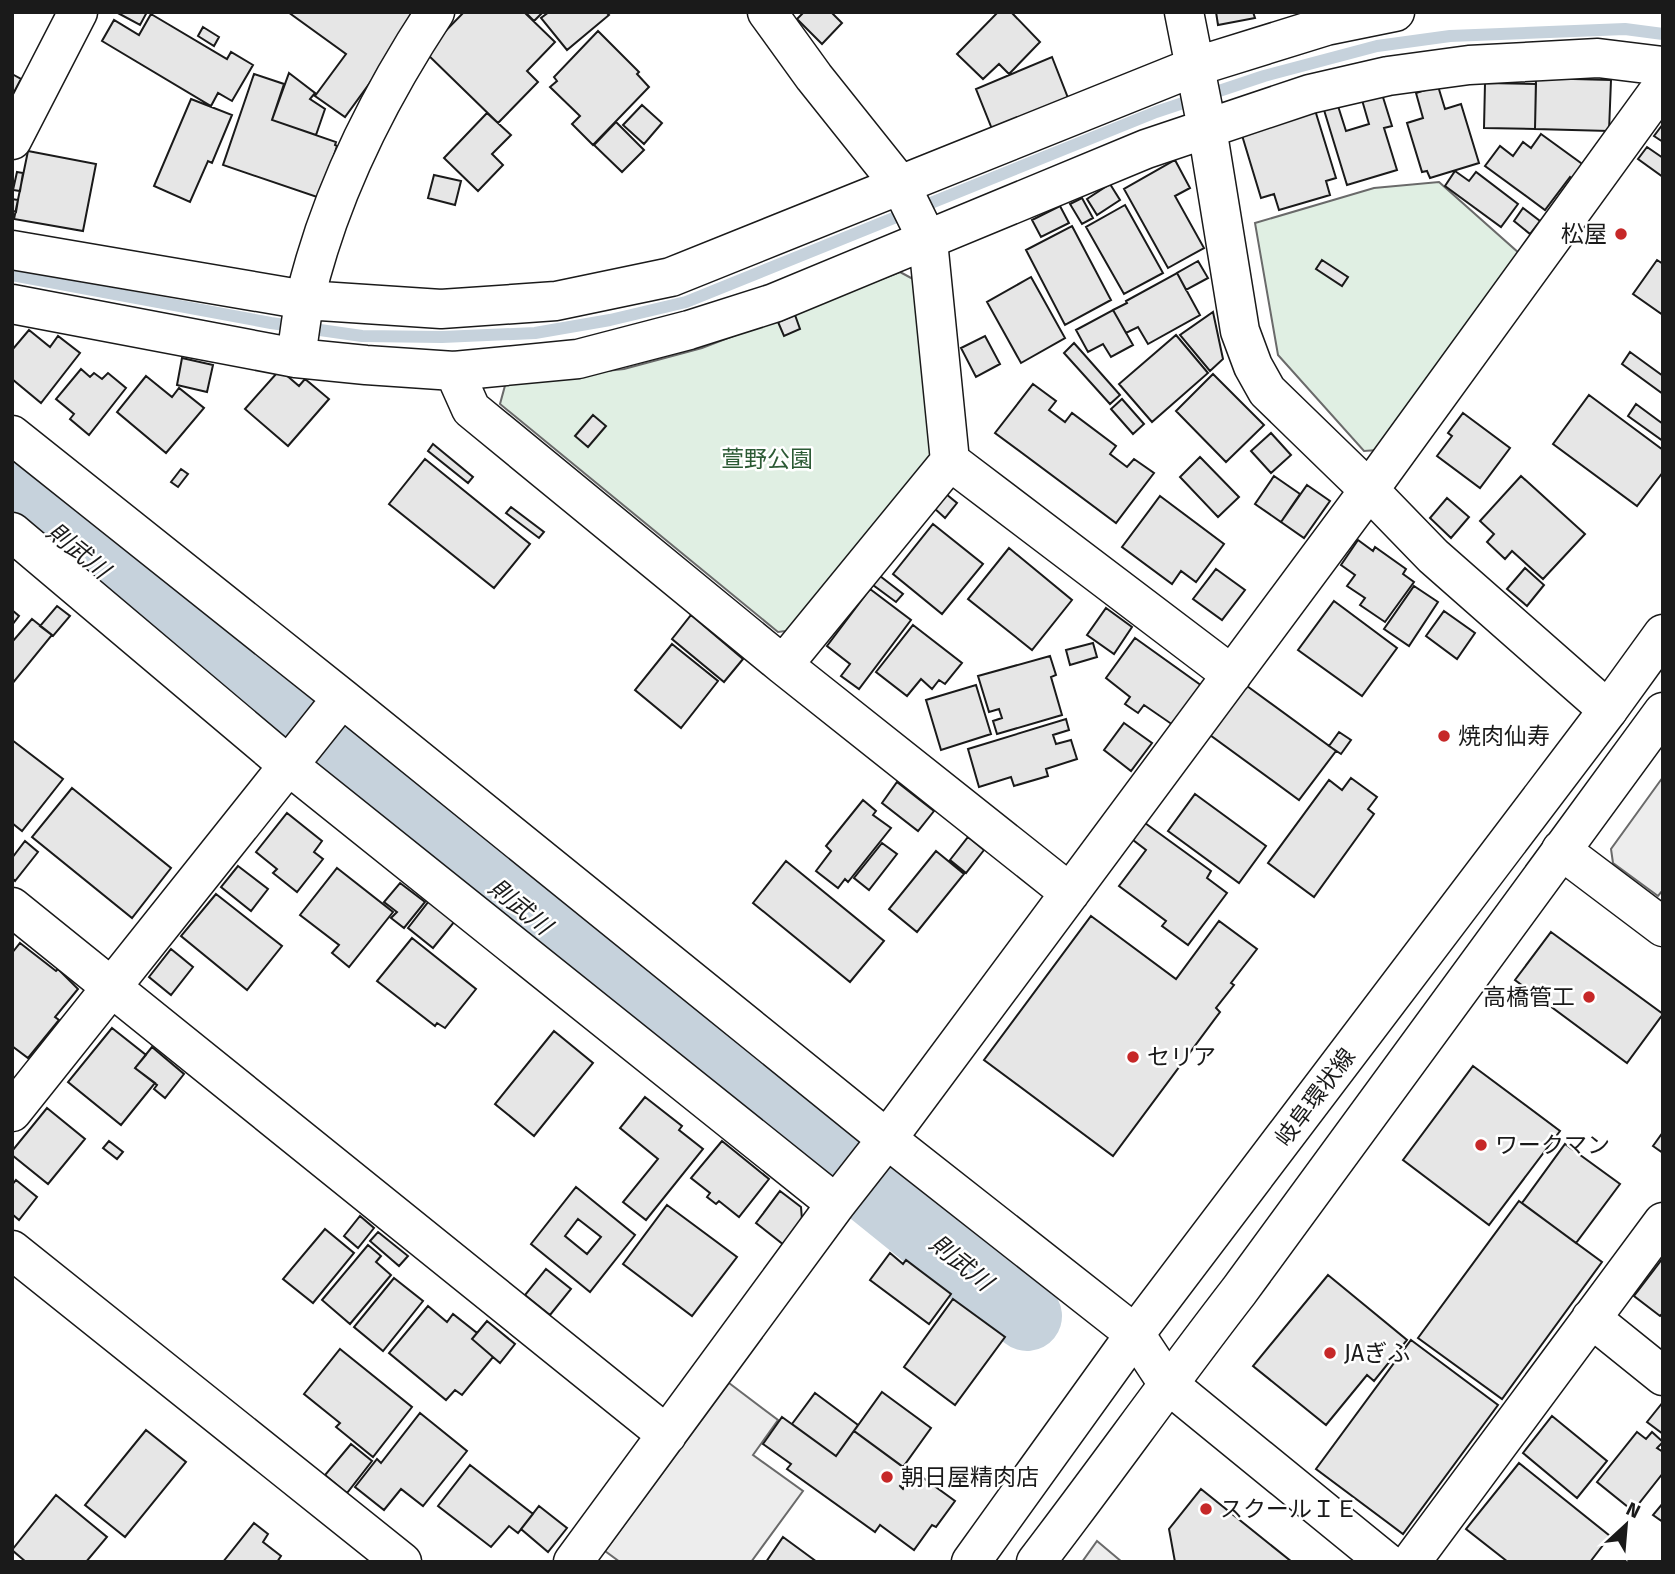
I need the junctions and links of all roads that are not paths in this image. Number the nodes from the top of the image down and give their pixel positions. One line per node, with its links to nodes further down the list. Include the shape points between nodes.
1 (78, 12): 9 (street)
2 (435, 12): 13 (street, via 363,136 331,214)
3 (767, 12): 10 (street)
4 (1184, 12): 8 (street)
5 (1395, 12): 8 (street, via 1326,26)
6 (1663, 66): 8 (street, via 1598,58 1469,65 1388,76 1310,94)
7 (1663, 85): 17 (street)
8 (1200, 98): 10 (street); 10 (street, via 1146,149); 17 (street, via 1240,331 1253,366 1268,391)
9 (12, 140)
10 (914, 213): 13 (street, via 671,277 556,301 441,309); 14 (street, via 774,303 578,359); 16 (street)
11 (12, 250): 13 (street)
12 (12, 304): 13 (street)
13 (301, 329): 14 (street)
14 (454, 371): 20 (street, via 471,409)
15 (12, 435): 22 (street)
16 (950, 461): 20 (street); 21 (street)
17 (1369, 491): 21 (street); 23 (street, via 1433,556)
18 (12, 532): 25 (street)
19 (1663, 634): 23 (street, 岐阜環状線)
20 (783, 664): 27 (street)
21 (1232, 675): 27 (street)
22 (332, 710): 25 (street); 32 (street)
23 (1608, 710): 37 (street, 岐阜環状線)
24 (1663, 712): 26 (street)
25 (294, 759): 30 (street); 33 (street)
26 (1561, 850): 29 (street); 39 (street)
27 (1070, 893): 32 (street)
28 (12, 906): 30 (street)
29 (1663, 927)
30 (112, 987): 31 (street); 40 (street)
31 (12, 1112)
32 (878, 1151): 33 (street); 37 (street)
33 (841, 1199): 40 (street)
34 (1663, 1222): 36 (street)
35 (12, 1250): 41 (street)
36 (1591, 1318): 38 (street); 46 (street)
37 (1135, 1334): 39 (street); 43 (street, 岐阜環状線)
38 (1663, 1376)
39 (1168, 1384): 44 (street); 45 (street)
40 (667, 1435): 42 (street)
41 (402, 1562)
42 (573, 1562)
43 (971, 1562)
44 (1036, 1562)
45 (1386, 1562)
46 (1411, 1562)

